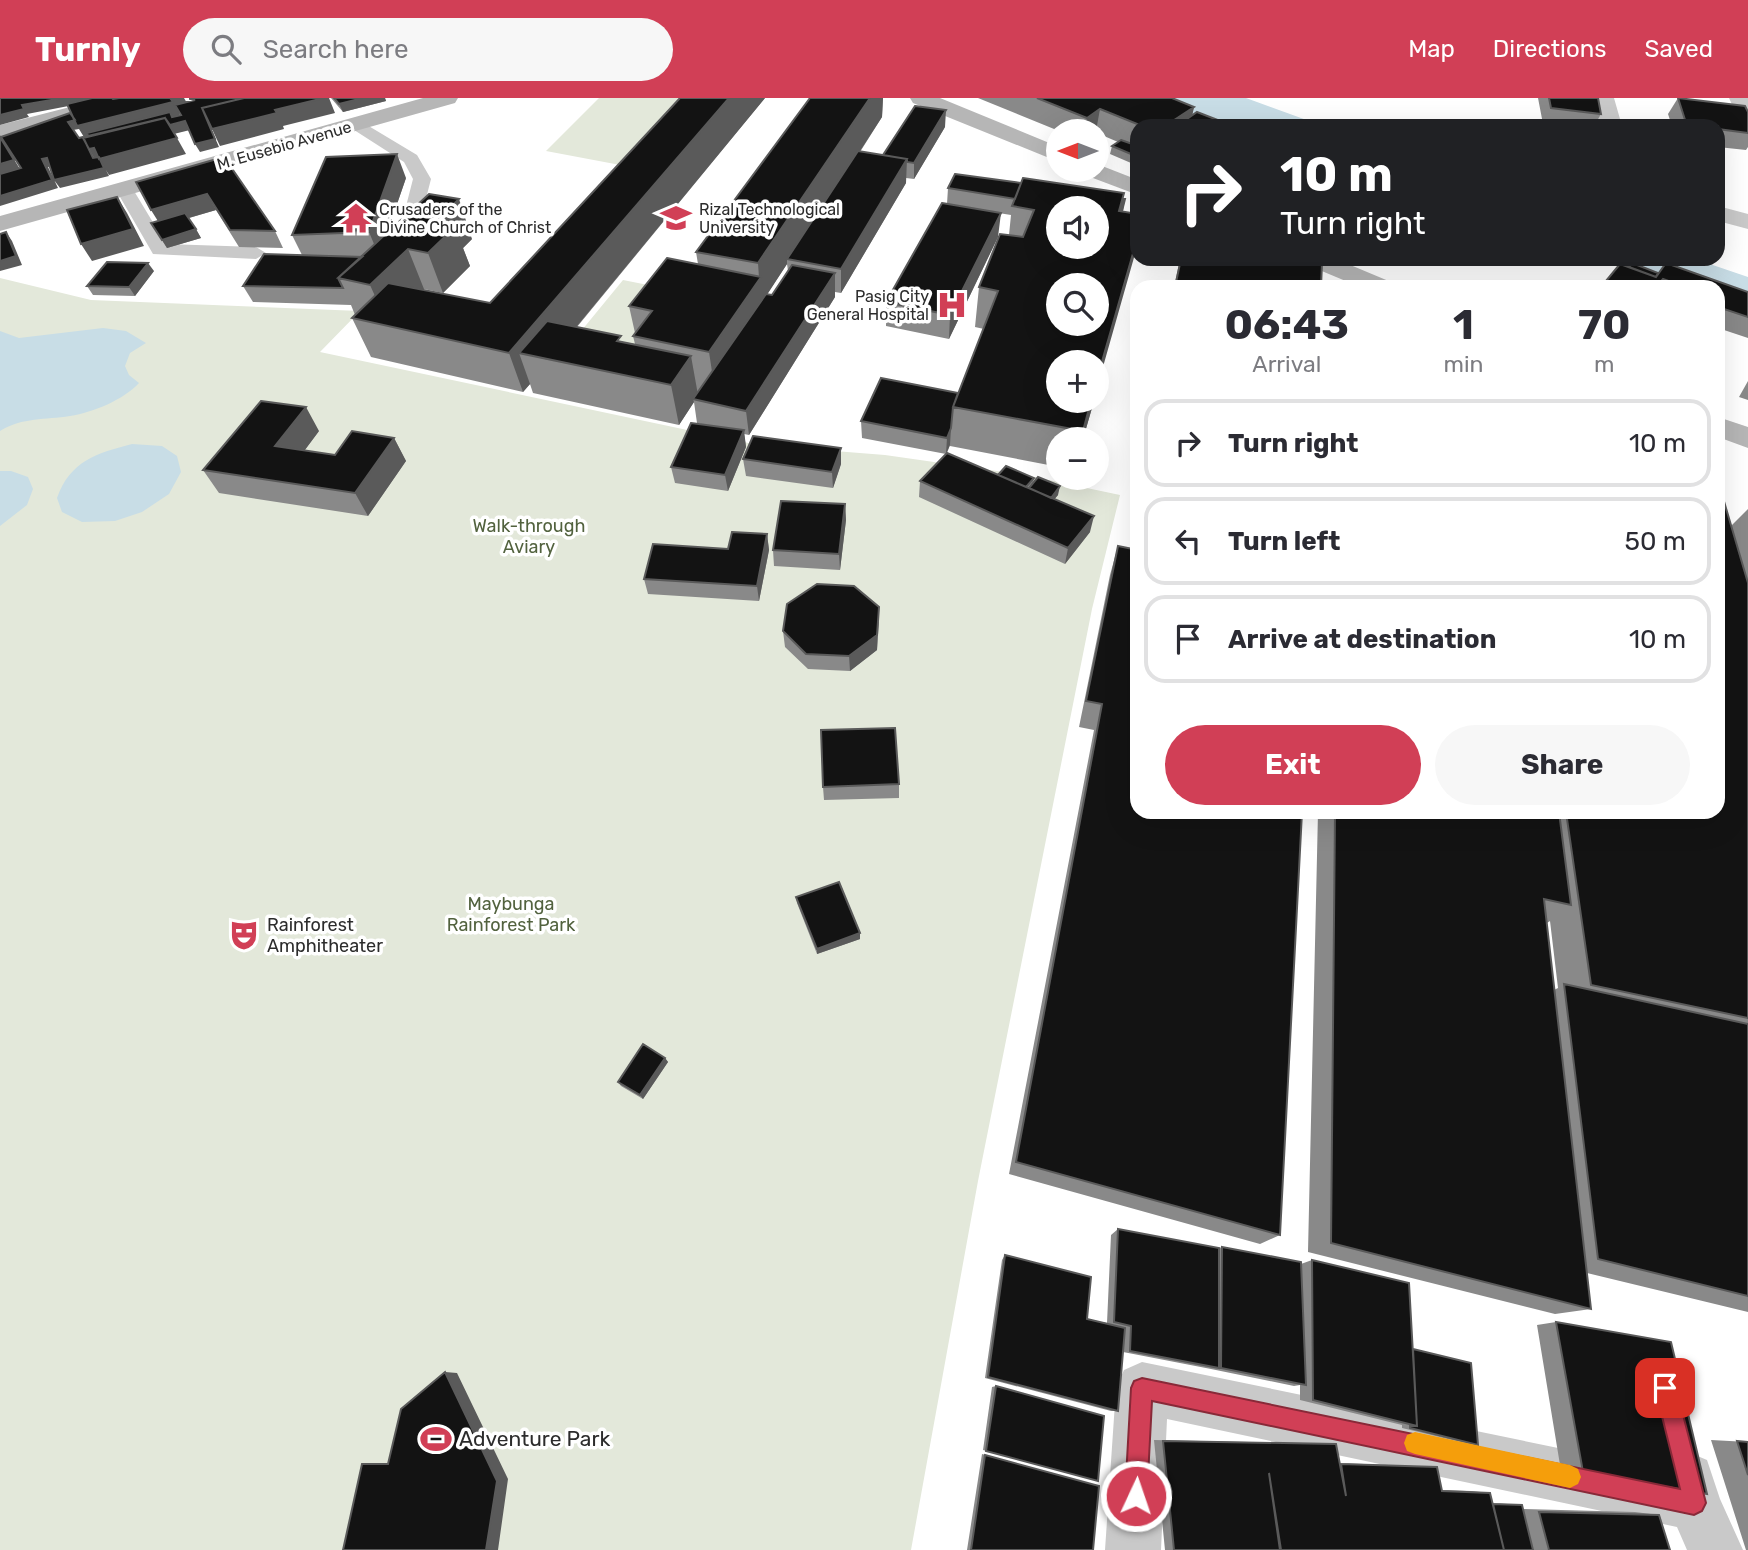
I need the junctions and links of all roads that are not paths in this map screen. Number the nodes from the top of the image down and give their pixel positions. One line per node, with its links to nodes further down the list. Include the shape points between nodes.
1 (130, 98): 9 (street)
2 (447, 98): 8 (street, M. Eusebio Avenue)
3 (921, 98): 10 (street)
4 (1604, 98): 7 (street)
5 (1740, 98): 6 (street)
6 (1748, 117)
7 (1609, 119)
8 (356, 124): 13 (street, M. Eusebio Avenue); 17 (lane, via 411,159 422,179)
9 (0, 132)
10 (1046, 150)
11 (1110, 177): 12 (street)
12 (1130, 185)
13 (125, 190): 16 (street, M. Eusebio Avenue); 18 (lane, via 160,250)
14 (1725, 215): 15 (street)
15 (1748, 222)
16 (0, 224)
17 (404, 252)
18 (256, 253)
19 (1331, 266): 20 (street)
20 (1365, 280)
21 (1725, 429): 22 (street)
22 (1748, 438)
23 (1678, 1440): 24 (street)
24 (1704, 1527): 25 (street, via 1142,1388)
25 (1133, 1550)

